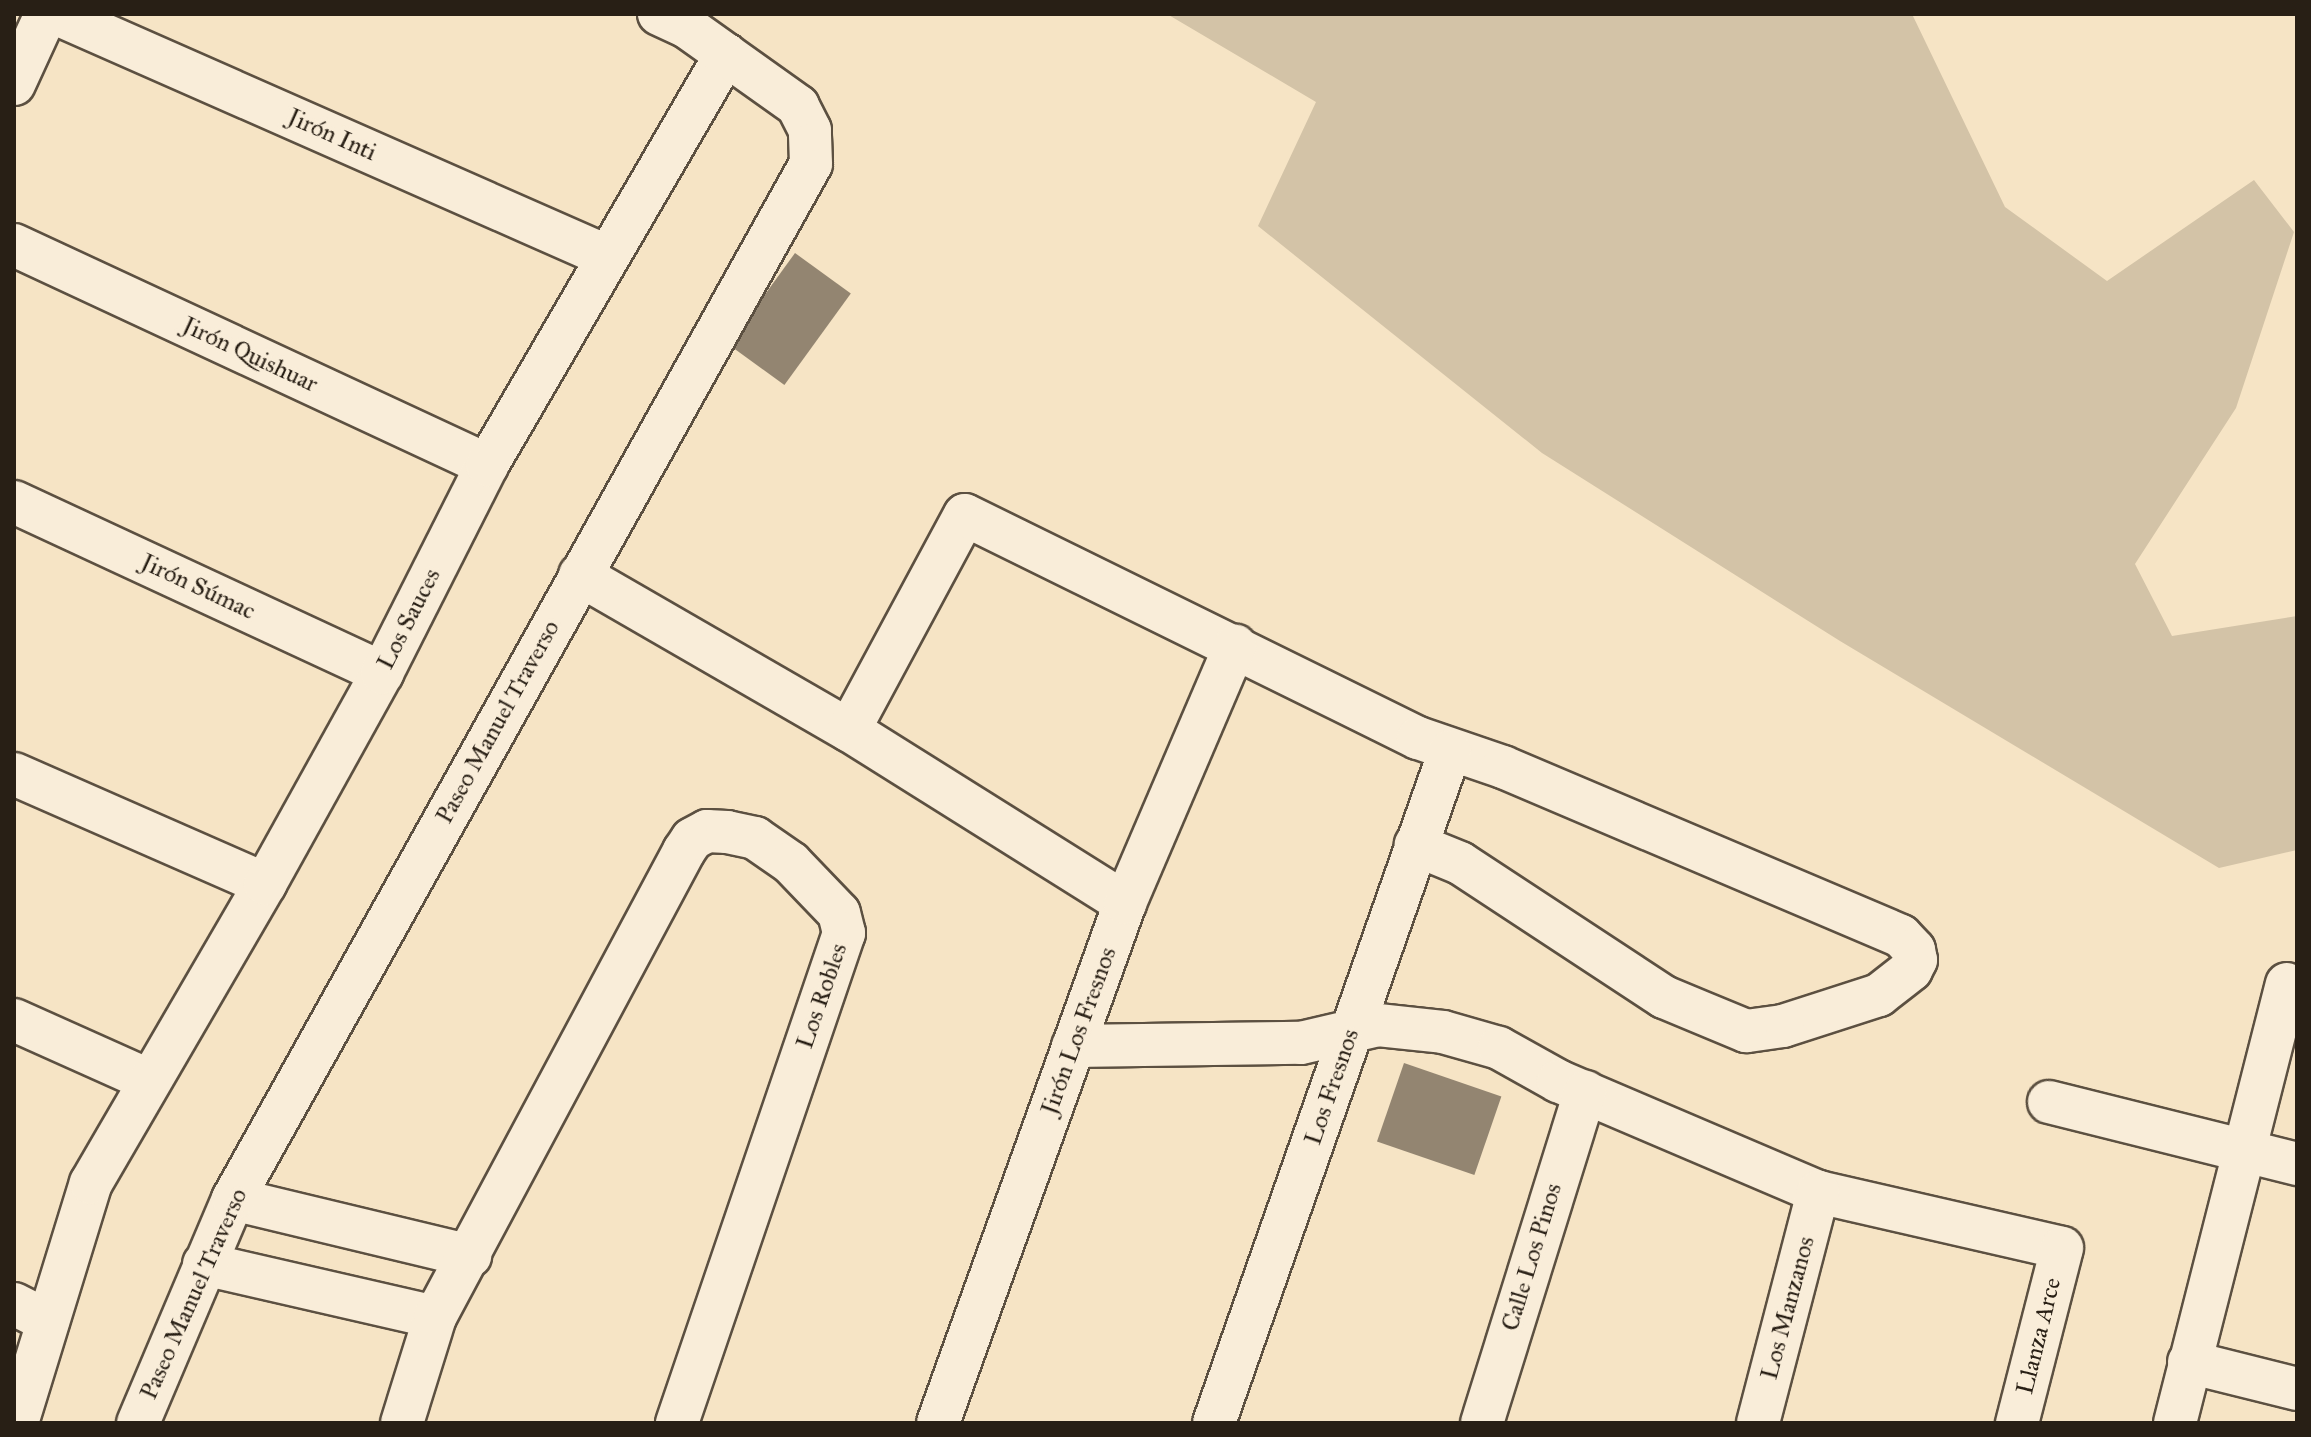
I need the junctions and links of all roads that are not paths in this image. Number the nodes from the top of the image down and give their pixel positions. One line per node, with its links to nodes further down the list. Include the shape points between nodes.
1 (46, 14): 5 (street)
2 (57, 14): 7 (street, Jirón Inti)
3 (659, 14): 4 (street, Paseo Manuel Traverso)
4 (726, 54): 7 (street, Los Sauces); 10 (street, Paseo Manuel Traverso, via 798,106 810,130 811,164)
5 (14, 84)
6 (14, 245): 8 (street, Jirón Quishuar)
7 (606, 256): 8 (street, Los Sauces)
8 (487, 465): 12 (street, Los Sauces)
9 (14, 502): 12 (street, Jirón Súmac)
10 (580, 575): 13 (street); 29 (street, Paseo Manuel Traverso)
11 (1235, 646): 13 (street, via 965,515); 14 (street); 18 (street, Jirón Los Fresnos)
12 (382, 673): 17 (street, Los Sauces)
13 (849, 730): 18 (street)
14 (1450, 751): 16 (street, Los Fresnos); 16 (street, via 1503,767 1901,936 1916,960 1879,995 1783,1026 1746,1031 1664,997 1460,863)
15 (14, 774): 17 (street)
16 (1416, 845): 21 (street, Los Fresnos)
17 (265, 884): 23 (street, Los Sauces)
18 (1125, 903): 22 (street, Jirón Los Fresnos)
19 (2287, 984): 26 (street)
20 (14, 1020): 23 (street)
21 (1350, 1032): 22 (street, via 1301,1043); 24 (street, via 1390,1026 1472,1039); 41 (street, Los Fresnos)
22 (1073, 1046): 40 (street, Jirón Los Fresnos)
23 (148, 1080): 32 (street, Los Sauces, via 91,1183)
24 (1585, 1092): 28 (street); 42 (street, Calle Los Pinos)
25 (2049, 1102): 26 (street)
26 (2245, 1151): 27 (street); 34 (street)
27 (2297, 1164)
28 (1818, 1192): 43 (street, Los Manzanos); 44 (street, Llanza Arce, via 2062,1248)
29 (233, 1199): 30 (street); 31 (street, Paseo Manuel Traverso)
30 (470, 1256): 33 (street, Los Robles); 39 (street, Los Robles, via 692,839 707,831 727,832 755,838 775,850 839,913 844,933)
31 (204, 1264): 33 (street); 37 (street, Paseo Manuel Traverso)
32 (31, 1312): 36 (street, Los Sauces)
33 (435, 1317): 38 (street, Los Robles)
34 (2189, 1362): 35 (street); 45 (street)
35 (2297, 1389)
36 (17, 1423)
37 (138, 1423)
38 (402, 1423)
39 (677, 1423)
40 (938, 1423)
41 (1214, 1423)
42 (1482, 1423)
43 (1758, 1423)
44 (2017, 1423)
45 (2175, 1423)

